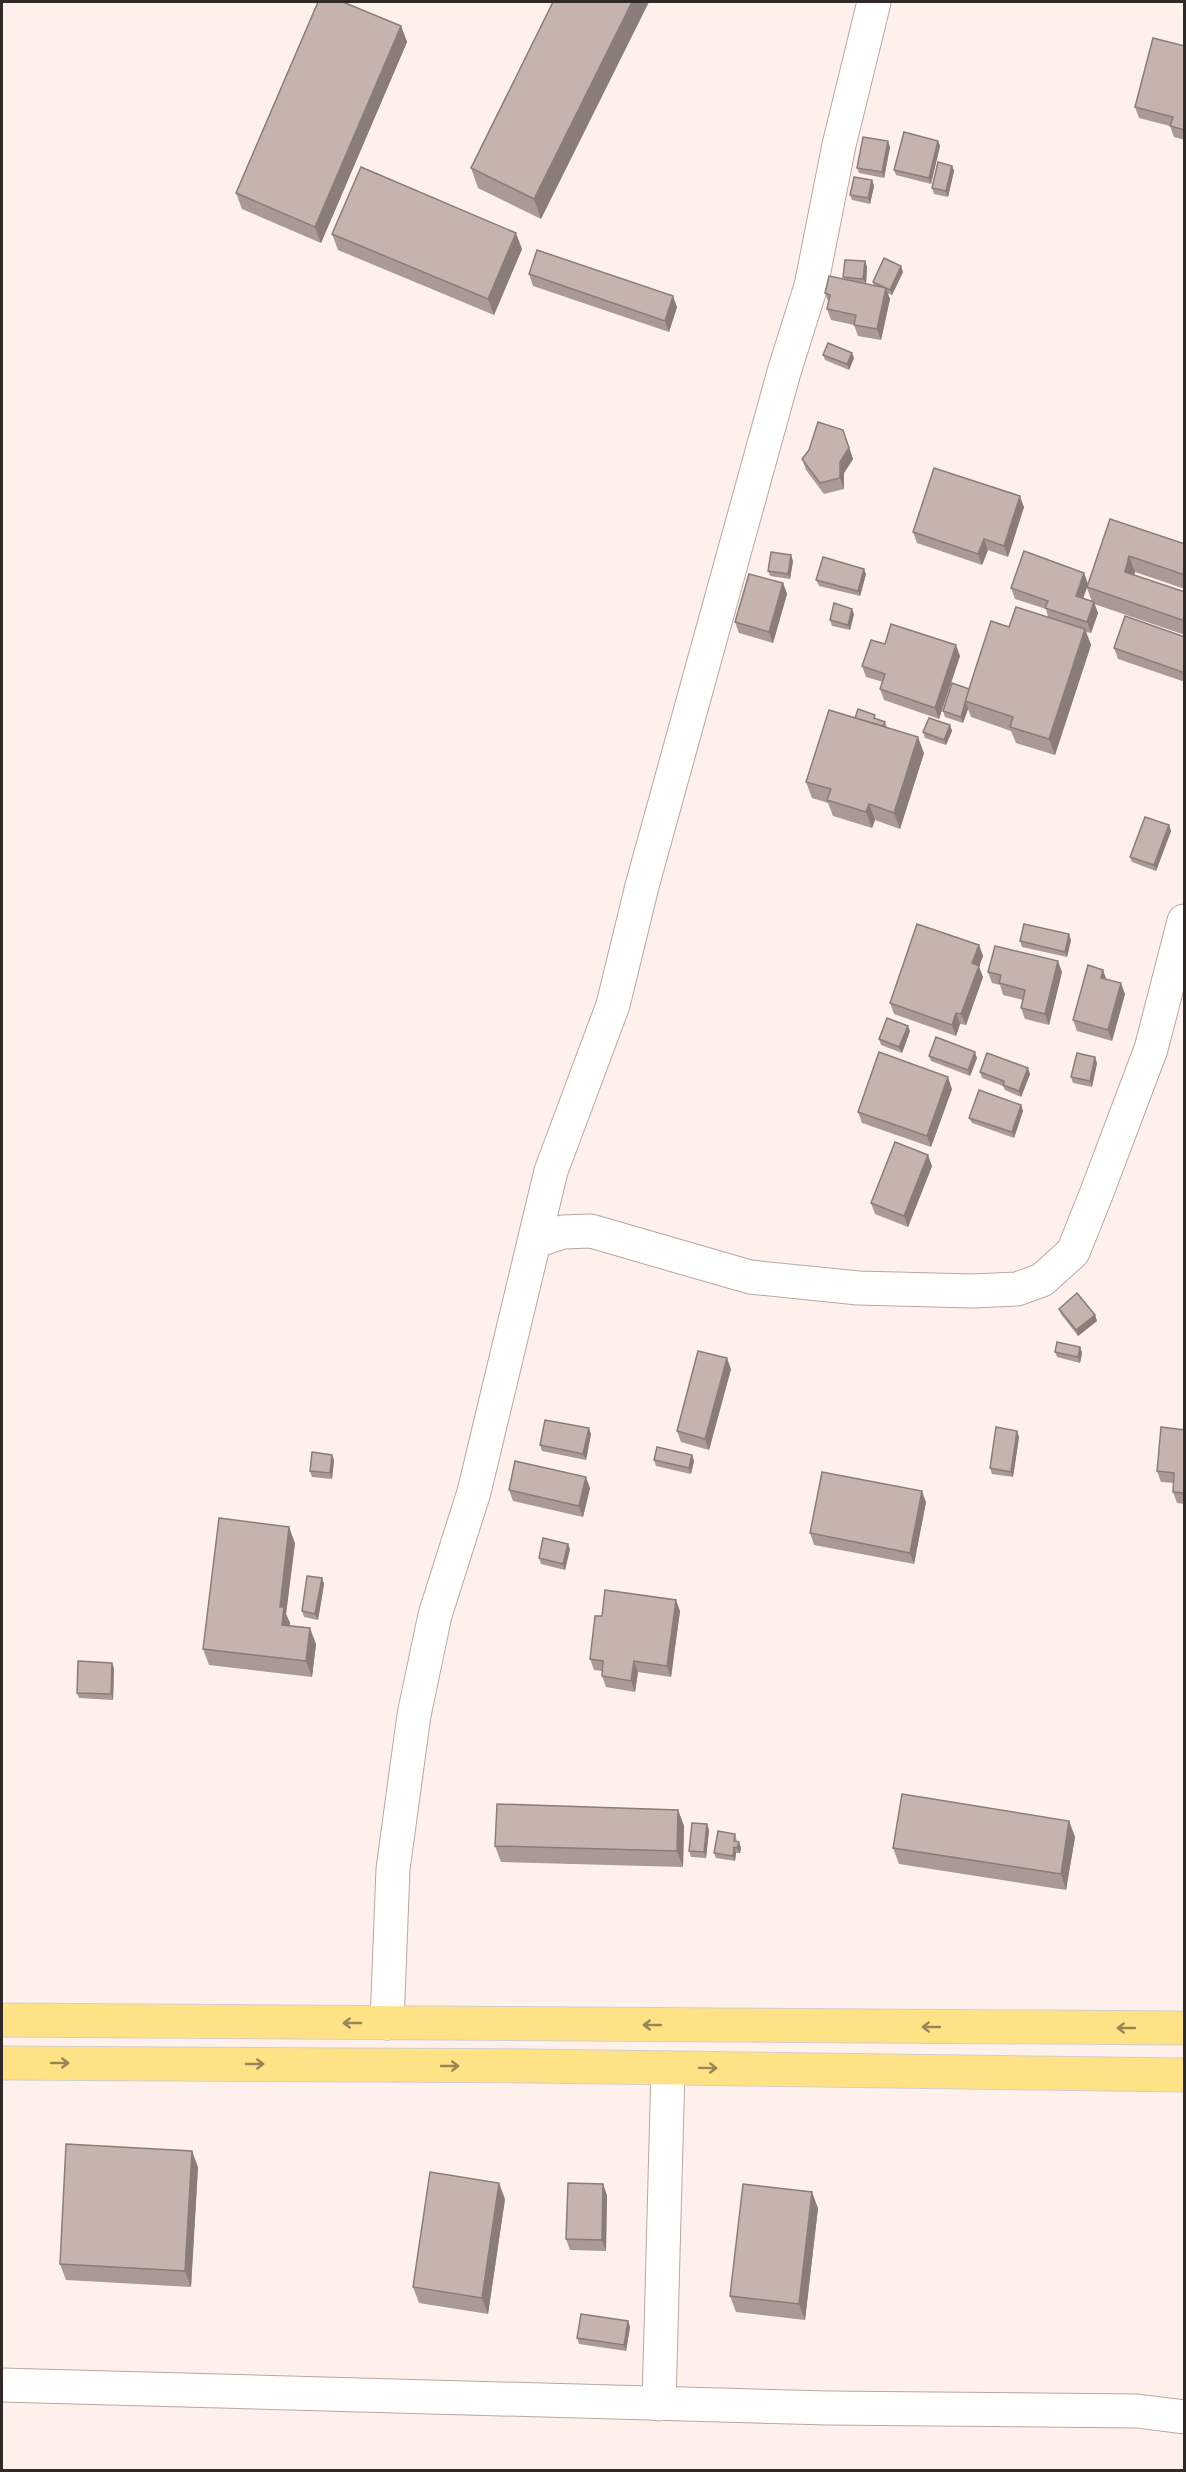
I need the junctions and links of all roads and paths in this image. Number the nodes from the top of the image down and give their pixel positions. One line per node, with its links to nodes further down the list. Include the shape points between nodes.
1 (874, 2): 3 (street, via 838,145 811,286 784,372 613,1005 551,1171)
2 (1185, 921): 3 (street, via 1151,1049 1097,1192 1073,1252 1042,1280 1017,1289 973,1291 858,1288 750,1277 591,1231 563,1232)
3 (535, 1241): 5 (street, via 474,1492 435,1615 414,1715 393,1869)
4 (2, 2020): 5 (main road, one-way to 4)
5 (387, 2023): 6 (main road, one-way to 5)
6 (1185, 2028)
7 (2, 2063): 8 (main road, one-way to 8)
8 (668, 2068): 9 (main road, one-way to 9); 11 (street)
9 (1185, 2075)
10 (2, 2385): 11 (street)
11 (659, 2404): 12 (street, via 1137,2411)
12 (1185, 2417)

